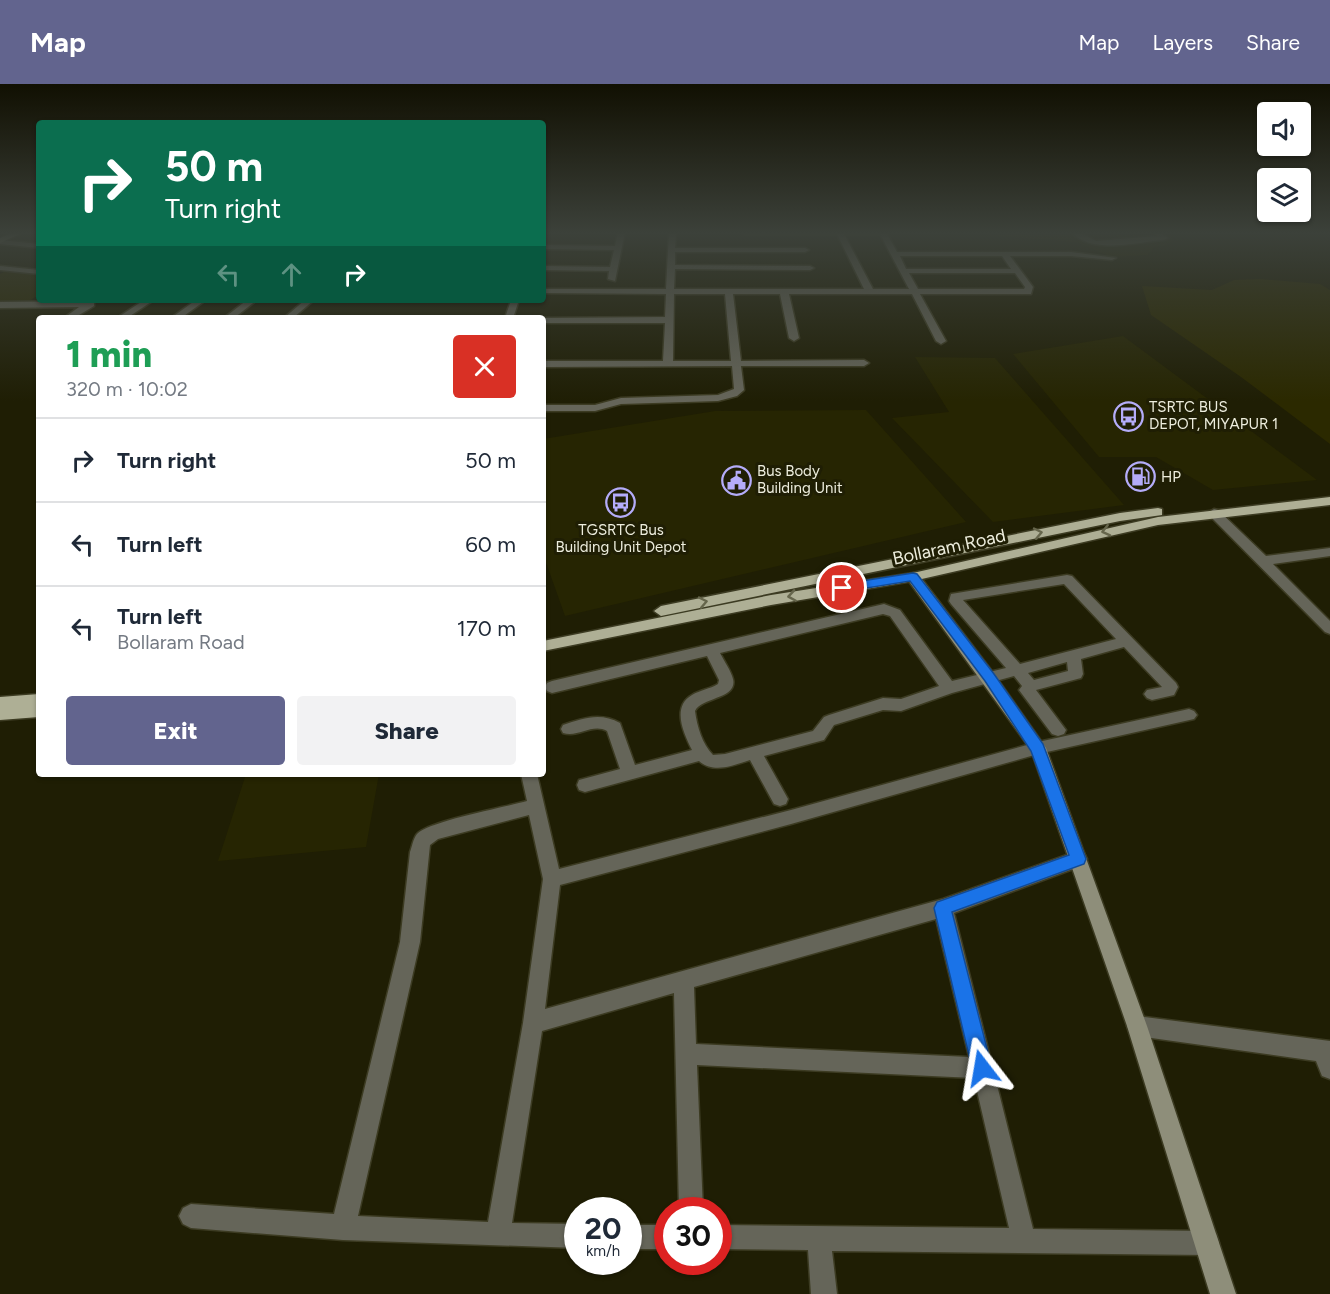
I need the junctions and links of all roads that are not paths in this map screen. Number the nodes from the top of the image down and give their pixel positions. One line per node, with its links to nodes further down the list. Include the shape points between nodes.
1 (610, 288): 9 (street)
2 (671, 288): 10 (street)
3 (793, 288): 12 (street)
4 (854, 288): 13 (street)
5 (868, 288): 13 (street)
6 (914, 288): 14 (street)
7 (1029, 288): 14 (street, via 1028,292)
8 (546, 291): 9 (street)
9 (609, 292): 10 (street)
10 (671, 292): 11 (street); 30 (street)
11 (729, 292): 12 (street); 33 (street)
12 (784, 292): 31 (street)
13 (870, 292): 14 (street)
14 (916, 292): 32 (street)
15 (36, 300): 22 (street)
16 (61, 303): 22 (street)
17 (93, 303): 24 (street)
18 (145, 303): 25 (street)
19 (198, 303): 26 (street)
20 (249, 303): 27 (street)
21 (306, 303): 28 (street)
22 (28, 304): 23 (street)
23 (0, 305)
24 (75, 315)
25 (126, 315)
26 (180, 315)
27 (232, 315)
28 (292, 315)
29 (546, 320): 30 (street)
30 (670, 320): 36 (street)
31 (794, 338)
32 (941, 341)
33 (738, 363): 34 (street); 36 (street); 37 (street, via 739,390 718,398)
34 (864, 363)
35 (546, 364): 36 (street)
36 (668, 364)
37 (546, 408)
38 (1330, 492): 45 (main road, Bollaram Road, one-way to 38, via 1120,517)
39 (1330, 501): 40 (main road, Bollaram Road)
40 (1214, 513): 42 (street); 43 (main road, Bollaram Road, one-way to 43, via 1116,529)
41 (1330, 552): 42 (street)
42 (1263, 561): 44 (street)
43 (913, 577): 47 (main road, Bollaram Road, one-way to 47, via 771,600); 51 (street)
44 (1330, 628)
45 (546, 634)
46 (1128, 641): 49 (street); 50 (street, via 1067,579 956,597 979,630); 55 (street, via 1171,687 1169,691)
47 (546, 645)
48 (711, 650): 53 (street); 54 (street, via 891,610); 65 (street, via 726,680 725,687 694,700 687,707 686,717)
49 (1073, 656): 50 (street); 52 (street, via 1076,674)
50 (1017, 671): 51 (street); 52 (street)
51 (989, 678): 54 (street); 63 (street)
52 (1031, 686): 62 (street, via 1028,693)
53 (552, 687)
54 (949, 688): 64 (street, via 901,705 883,704 834,719 818,736)
55 (1152, 694)
56 (36, 700): 57 (main road)
57 (0, 703)
58 (36, 711): 59 (main road)
59 (0, 714)
60 (1189, 715): 63 (street)
61 (569, 729): 66 (street, via 608,722 614,727)
62 (1058, 730)
63 (1038, 748): 71 (street); 72 (street)
64 (754, 752): 65 (street, via 717,761); 69 (street)
65 (702, 754): 66 (street)
66 (630, 773): 68 (street)
67 (530, 777): 70 (street)
68 (585, 785)
69 (780, 799)
70 (536, 806): 72 (street); 82 (street, via 433,833 423,840 410,942)
71 (1078, 859): 73 (street); 76 (street)
72 (552, 879): 75 (street)
73 (943, 908): 74 (street); 79 (street)
74 (684, 979): 75 (street); 77 (street)
75 (533, 1023): 83 (street)
76 (1137, 1026): 78 (street); 88 (street)
77 (687, 1054): 79 (street); 80 (street)
78 (1328, 1057)
79 (982, 1068): 87 (street)
80 (691, 1197)
81 (191, 1216): 82 (street)
82 (343, 1228): 83 (street)
83 (498, 1235): 84 (street)
84 (564, 1236)
85 (732, 1237): 86 (street)
86 (819, 1237): 87 (street); 89 (street)
87 (1024, 1241): 88 (street)
88 (1207, 1243): 90 (street)
89 (824, 1294)
90 (1223, 1294)

